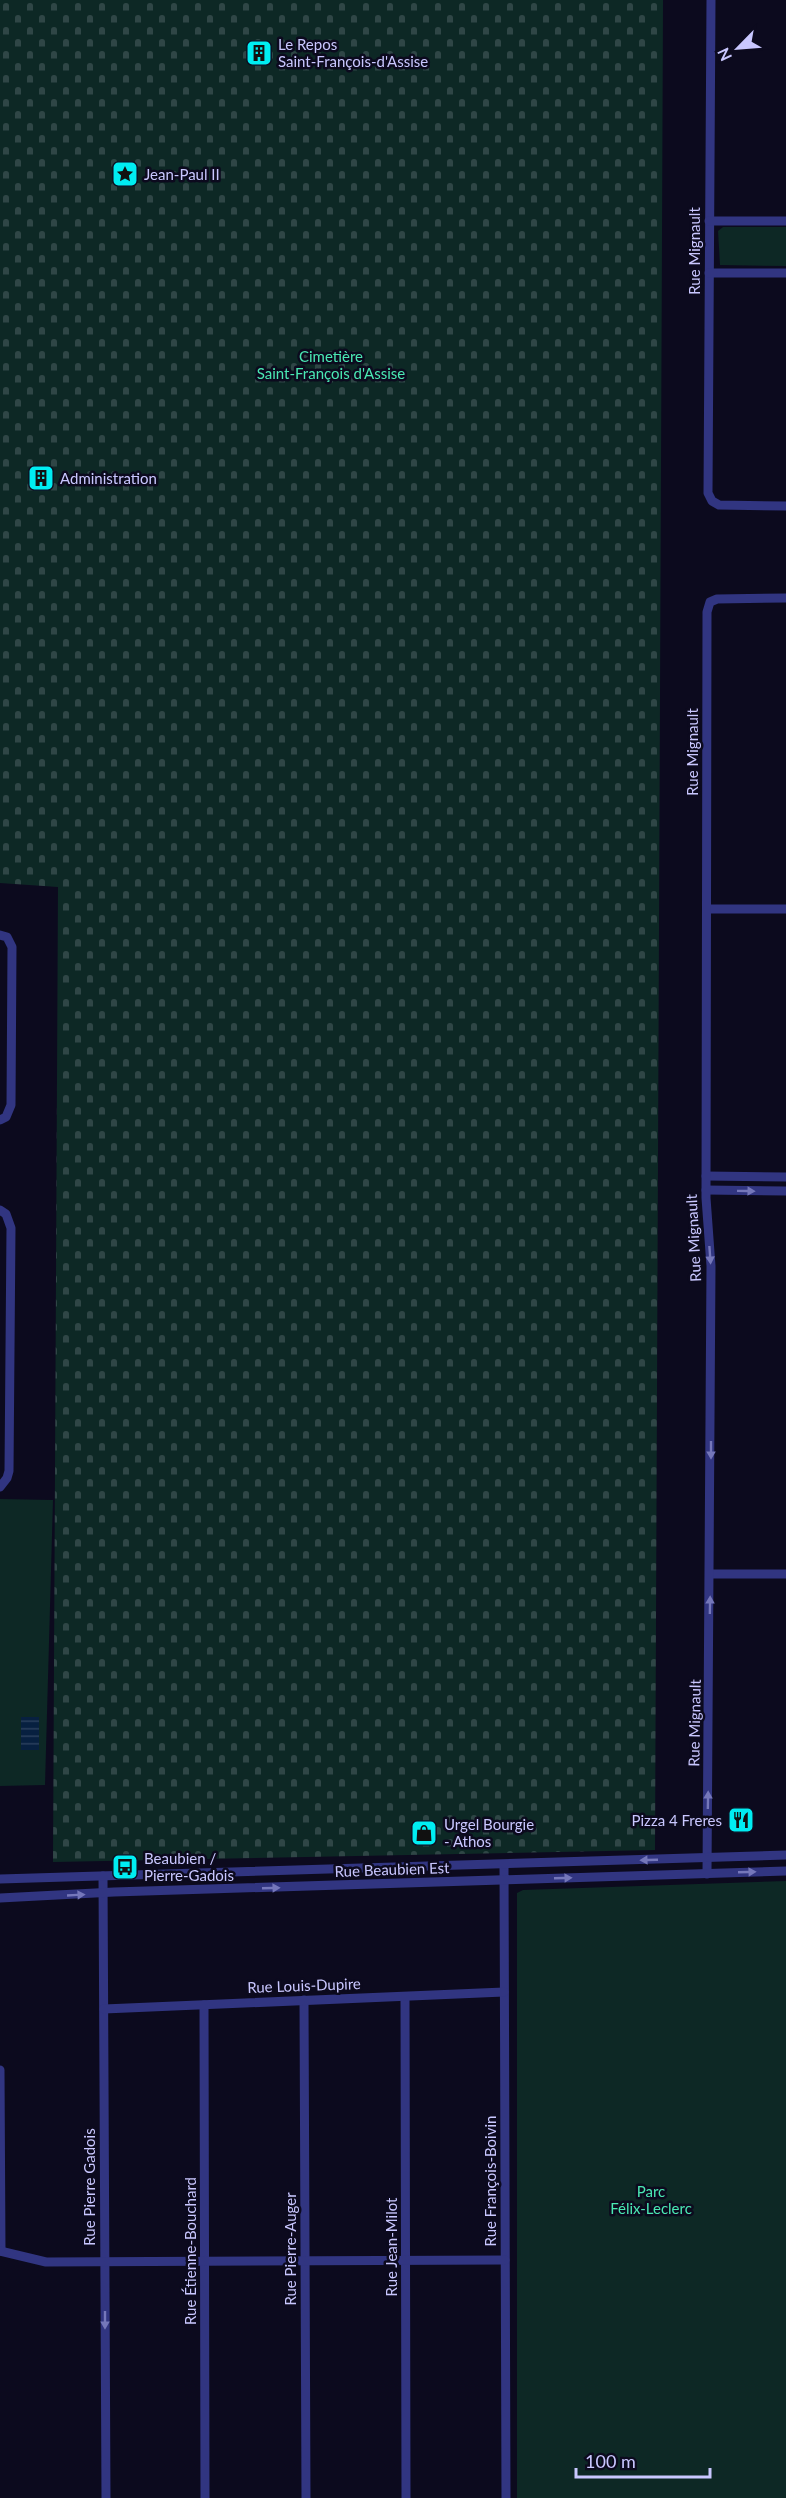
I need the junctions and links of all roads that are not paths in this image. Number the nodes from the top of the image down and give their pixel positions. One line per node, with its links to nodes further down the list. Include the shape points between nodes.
1 (711, 0): 2 (street, Rue Mignault)
2 (709, 220): 3 (street); 4 (street, Rue Mignault)
3 (786, 221)
4 (709, 273): 5 (street); 6 (street, Rue Mignault, via 708,489 712,501 719,505)
5 (786, 273)
6 (786, 506)
7 (786, 598): 8 (street, Rue Mignault, via 722,598 710,602 707,612)
8 (707, 909): 9 (street); 14 (street, Rue Mignault)
9 (786, 909)
10 (0, 935): 12 (street, via 7,937 12,947)
11 (0, 1027): 12 (street)
12 (11, 1027): 13 (street, via 10,1106 6,1117)
13 (0, 1120)
14 (706, 1176): 15 (street); 16 (street, Rue Mignault)
15 (786, 1177)
16 (706, 1190): 17 (street, one-way to 17); 21 (street, Rue Mignault, one-way to 21, via 711,1266)
17 (786, 1191)
18 (0, 1210): 19 (street, via 6,1214 11,1228)
19 (4, 1396): 20 (street, via 9,1471)
20 (0, 1486)
21 (711, 1574): 22 (street); 24 (street, Rue Mignault, one-way to 21)
22 (786, 1574)
23 (786, 1855): 24 (street, Rue Beaubien Est)
24 (707, 1858): 25 (street, Rue Beaubien Est, one-way to 25); 28 (street, Rue Mignault)
25 (504, 1865): 27 (street, Rue Beaubien Est); 31 (street, Rue François-Boivin)
26 (786, 1871): 28 (street, Rue Beaubien Est, one-way to 26)
27 (212, 1874): 29 (street, Rue Beaubien Est); 32 (street)
28 (707, 1874): 31 (street, Rue Beaubien Est, one-way to 28)
29 (103, 1876): 30 (street, Rue Beaubien Est); 33 (street, Rue Pierre Gadois)
30 (0, 1879)
31 (504, 1880): 32 (street, Rue Beaubien Est, one-way to 31); 35 (street, Rue François-Boivin)
32 (212, 1890): 33 (street, Rue Beaubien Est)
33 (103, 1893): 34 (street, Rue Beaubien Est, one-way to 33); 39 (street, Rue Pierre Gadois)
34 (0, 1898)
35 (504, 1992): 36 (street, Rue Louis-Dupire); 43 (street, Rue François-Boivin)
36 (405, 1996): 37 (street, Rue Louis-Dupire); 42 (street, Rue Jean-Milot)
37 (304, 2000): 38 (street, Rue Louis-Dupire); 44 (street, Rue Pierre-Auger)
38 (204, 2005): 39 (street, Rue Louis-Dupire); 46 (street, Rue Étienne-Bouchard)
39 (104, 2009): 45 (street, Rue Pierre Gadois)
40 (0, 2070): 41 (street)
41 (1, 2251): 45 (street, via 46,2262)
42 (406, 2260): 43 (street); 44 (street); 50 (street, Rue Jean-Milot)
43 (505, 2260): 51 (street, Rue François-Boivin)
44 (305, 2261): 46 (street); 49 (street, Rue Pierre-Auger)
45 (105, 2262): 46 (street); 47 (street, Rue Pierre Gadois, one-way to 47)
46 (205, 2262): 48 (street, Rue Étienne-Bouchard)
47 (105, 2498)
48 (205, 2498)
49 (306, 2498)
50 (406, 2498)
51 (506, 2498)

